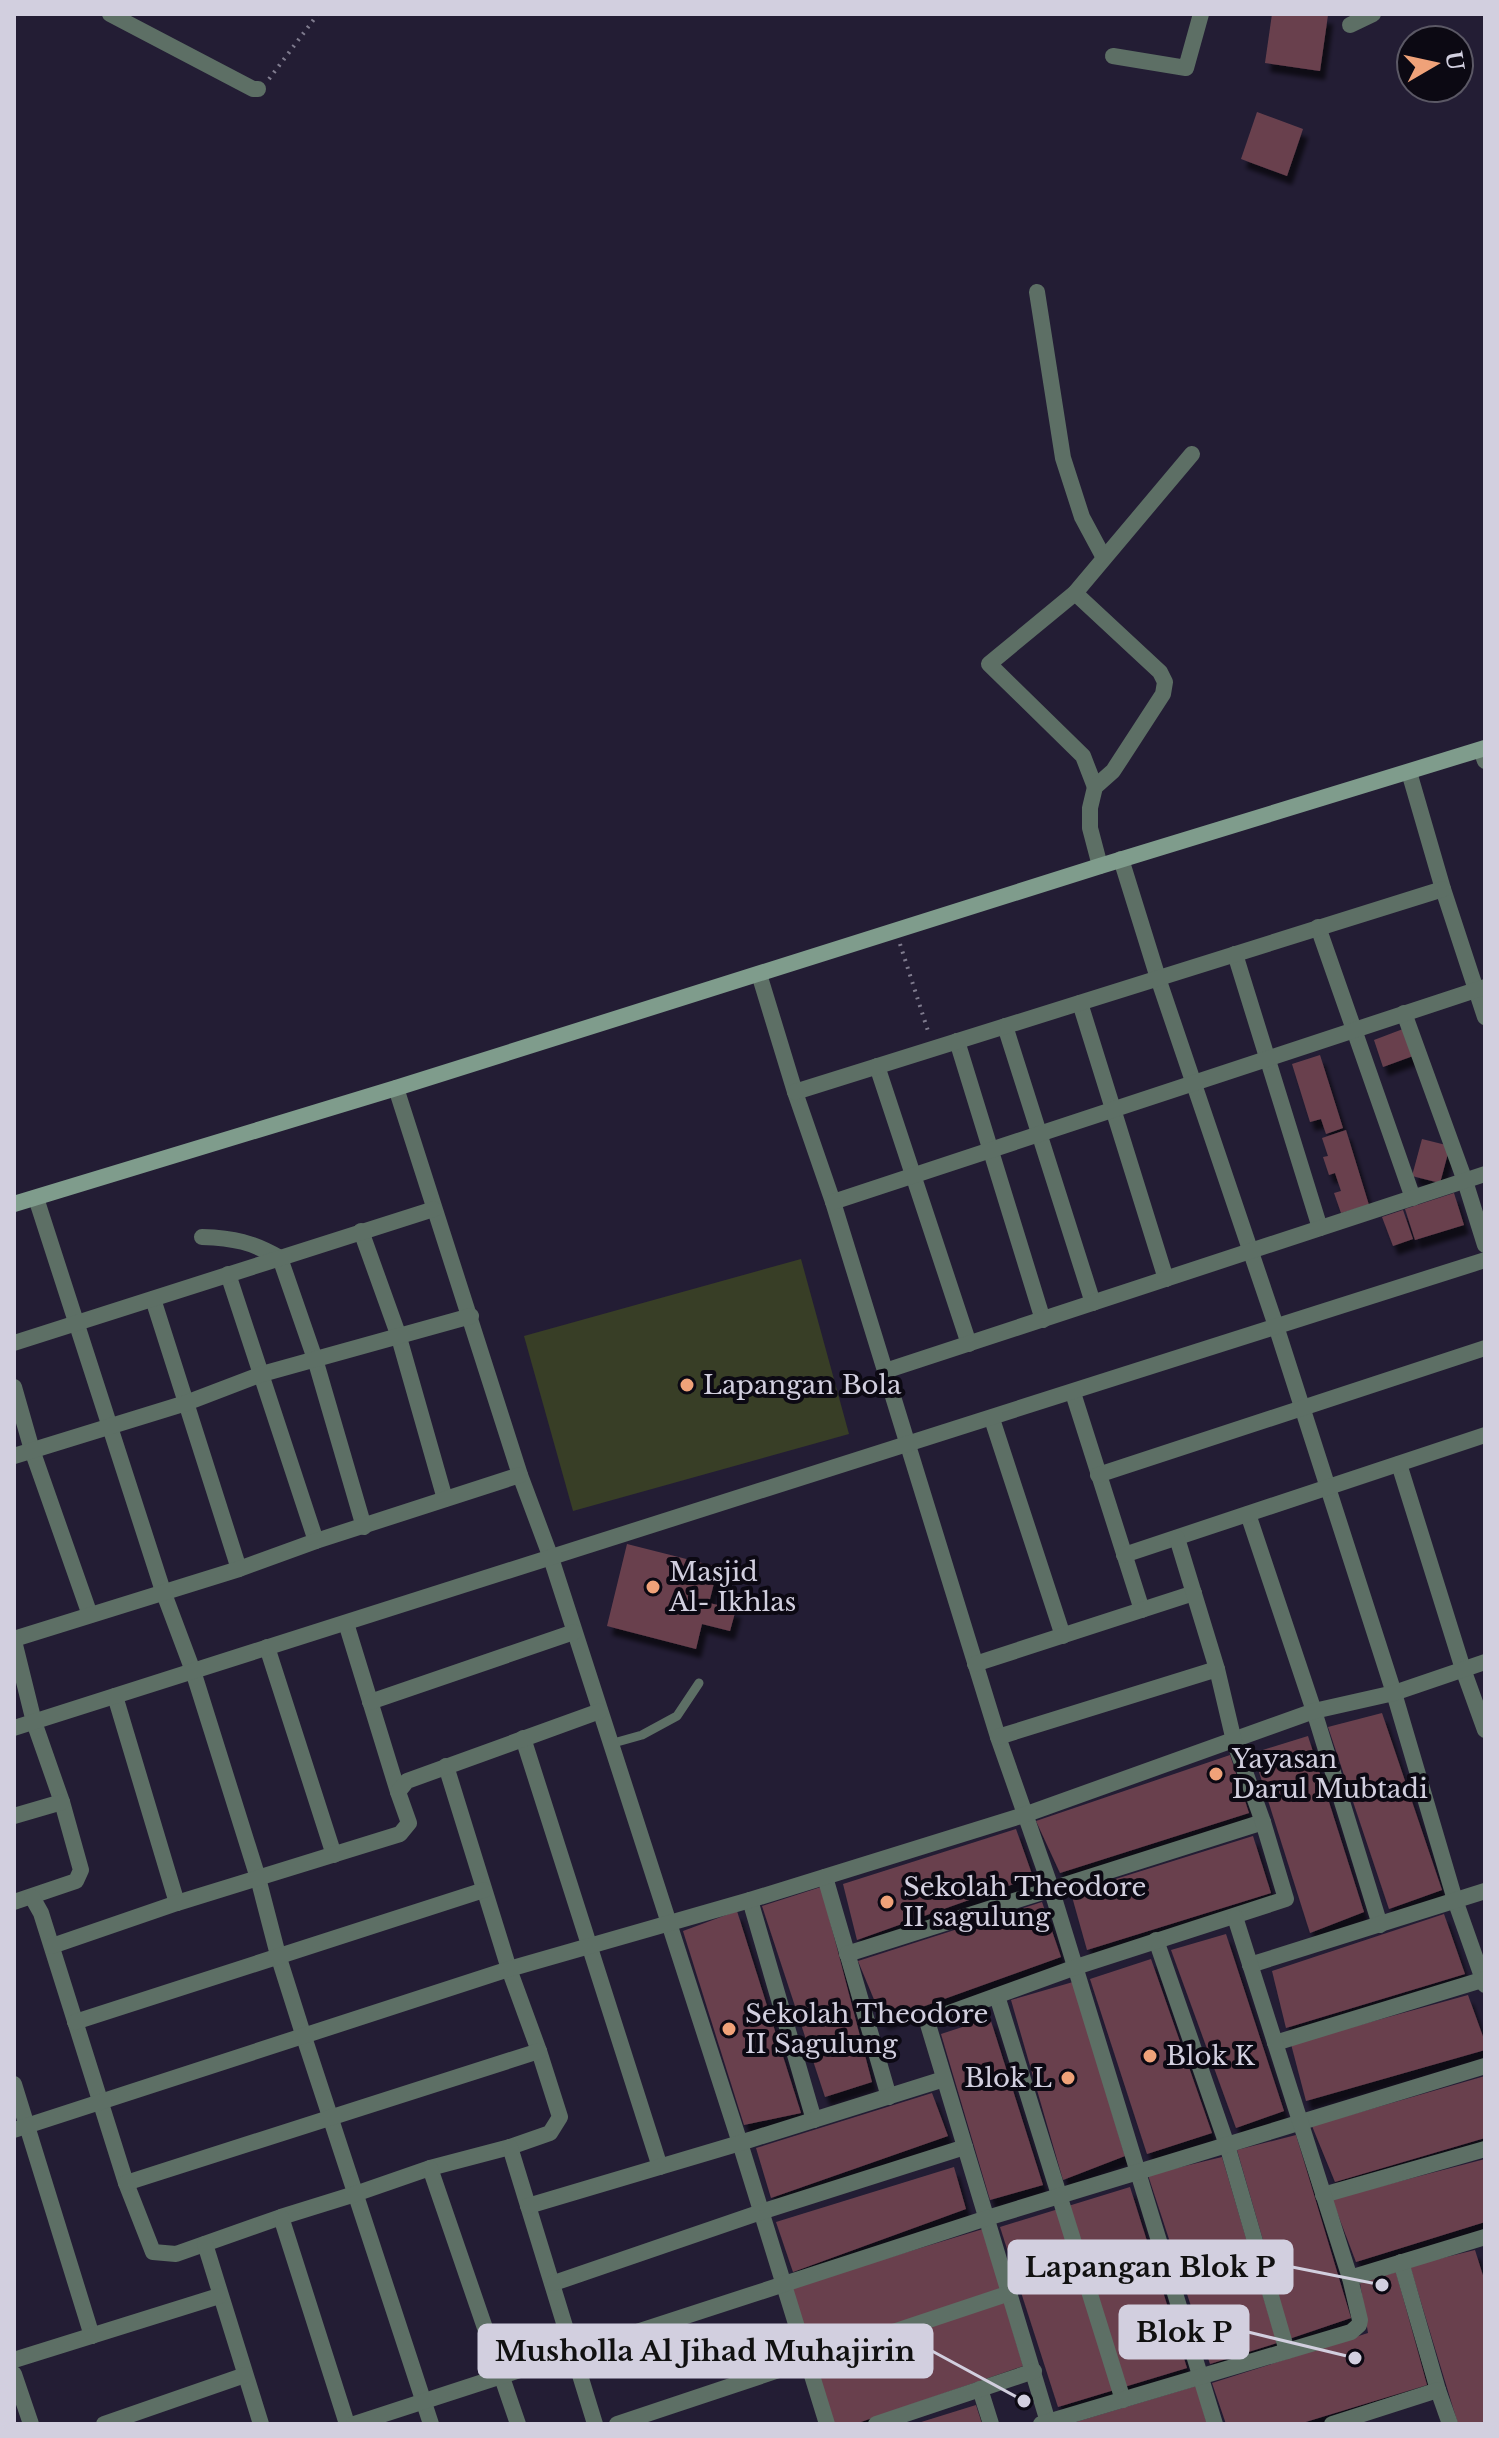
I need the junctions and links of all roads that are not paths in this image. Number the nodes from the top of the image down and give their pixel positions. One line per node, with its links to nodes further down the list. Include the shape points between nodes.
1 (110, 14): 6 (street)
2 (1201, 14): 5 (street, via 1186,68)
3 (1373, 14): 4 (street)
4 (1350, 25)
5 (1113, 56)
6 (258, 89)
7 (1037, 292): 9 (street, via 1063,458 1082,517)
8 (1192, 454): 9 (street)
9 (1104, 558): 10 (street)
10 (1075, 593): 13 (street, via 1165,682 1163,694 1113,771); 13 (street, via 989,664 1083,756)
11 (1484, 753): 12 (street)
12 (1409, 772): 14 (street); 16 (street)
13 (1095, 787): 15 (street, via 1090,828)
14 (1121, 859): 15 (street); 20 (street)
15 (1100, 866): 19 (street)
16 (1443, 889): 17 (street); 21 (street)
17 (1318, 927): 18 (street); 26 (street)
18 (1235, 954): 20 (street); 28 (street)
19 (759, 974): 31 (street); 32 (street)
20 (1158, 978): 22 (street); 30 (street)
21 (1481, 988): 23 (street); 24 (street)
22 (1080, 1003): 25 (street); 33 (street)
23 (1404, 1013): 26 (street); 38 (street)
24 (1485, 1017)
25 (1005, 1026): 27 (street); 34 (street)
26 (1355, 1030): 28 (street); 40 (street)
27 (957, 1041): 29 (street); 35 (street)
28 (1268, 1058): 30 (street); 44 (street)
29 (877, 1066): 32 (street); 37 (street)
30 (1194, 1083): 33 (street); 48 (street)
31 (396, 1088): 39 (street); 43 (street)
32 (795, 1092): 41 (street)
33 (1115, 1109): 34 (street); 52 (street)
34 (1040, 1134): 35 (street); 54 (street)
35 (992, 1150): 37 (street); 56 (street)
36 (1485, 1174): 38 (street)
37 (914, 1176): 41 (street); 61 (street)
38 (1465, 1181): 40 (street); 47 (street)
39 (36, 1198): 42 (street); 57 (street)
40 (1413, 1198): 44 (street)
41 (833, 1202): 64 (street)
42 (14, 1204)
43 (434, 1209): 45 (street); 55 (street)
44 (1320, 1228): 48 (street)
45 (361, 1231): 49 (street); 59 (street)
46 (202, 1237): 49 (street, via 253,1243)
47 (1485, 1245)
48 (1250, 1251): 52 (street); 58 (street)
49 (280, 1258): 51 (street); 63 (street)
50 (1485, 1260): 58 (street)
51 (228, 1274): 53 (street); 65 (street)
52 (1166, 1279): 54 (street)
53 (153, 1299): 57 (street); 68 (street)
54 (1093, 1303): 56 (street)
55 (471, 1316): 59 (street); 77 (street)
56 (1043, 1320): 61 (street)
57 (75, 1322): 60 (street); 71 (street)
58 (1276, 1326): 67 (street); 69 (street)
59 (398, 1334): 63 (street); 80 (street)
60 (14, 1343)
61 (969, 1344): 64 (street)
62 (1485, 1348): 69 (street)
63 (315, 1359): 65 (street); 82 (street)
64 (885, 1371): 73 (street)
65 (262, 1374): 68 (street); 84 (street)
66 (14, 1387): 74 (street)
67 (1073, 1393): 70 (street); 78 (street)
68 (186, 1403): 71 (street); 87 (street)
69 (1302, 1408): 78 (street); 79 (street)
70 (992, 1419): 73 (street); 94 (street)
71 (110, 1427): 74 (street); 88 (street)
72 (1484, 1440): 76 (street)
73 (909, 1445): 86 (street); 98 (street)
74 (32, 1450): 75 (street); 91 (street)
75 (14, 1456)
76 (1399, 1464): 79 (street); 100 (street)
77 (520, 1475): 80 (street); 86 (street)
78 (1098, 1475): 85 (street)
79 (1328, 1488): 81 (street); 103 (street)
80 (445, 1499): 82 (street)
81 (1248, 1514): 83 (street); 107 (street)
82 (364, 1527): 84 (street)
83 (1177, 1538): 85 (street); 89 (street)
84 (316, 1541): 87 (street)
85 (1124, 1555): 90 (street)
86 (551, 1558): 92 (street); 93 (street)
87 (239, 1569): 88 (street)
88 (163, 1591): 91 (street); 101 (street)
89 (1194, 1593): 90 (street); 99 (street)
90 (1142, 1610): 94 (street)
91 (90, 1615): 95 (street)
92 (346, 1623): 96 (street); 105 (street)
93 (574, 1632): 105 (street); 106 (street)
94 (1063, 1636): 98 (street)
95 (14, 1640): 108 (street)
96 (267, 1647): 101 (street); 121 (street)
97 (1485, 1662): 100 (street)
98 (975, 1664): 111 (street)
99 (1217, 1669): 111 (street); 113 (street)
100 (1463, 1669): 103 (street); 110 (street)
101 (193, 1671): 104 (street); 123 (street)
102 (699, 1683): 114 (lane, via 677,1716 642,1735)
103 (1394, 1693): 107 (street); 129 (street)
104 (115, 1696): 108 (street); 131 (street)
105 (370, 1702): 116 (street)
106 (600, 1711): 112 (street); 114 (street)
107 (1314, 1711): 113 (street); 134 (street)
108 (34, 1722): 109 (street); 117 (street)
109 (14, 1728)
110 (1485, 1730)
111 (998, 1737): 118 (street)
112 (523, 1738): 115 (street); 137 (street)
113 (1234, 1741): 118 (street); 120 (street)
114 (610, 1744): 133 (street)
115 (446, 1766): 116 (street, via 407,1781); 125 (street)
116 (398, 1792): 121 (street, via 409,1823 400,1834)
117 (62, 1802): 119 (street); 127 (street, via 81,1870 76,1881)
118 (1024, 1815): 122 (street); 124 (street)
119 (14, 1816)
120 (1263, 1822): 124 (street); 132 (street, via 1286,1899)
121 (334, 1855): 123 (street)
122 (825, 1877): 128 (street); 138 (street)
123 (258, 1878): 131 (street); 139 (street)
124 (1051, 1888): 138 (street); 141 (street)
125 (484, 1890): 139 (street); 142 (street)
126 (1485, 1891): 129 (street)
127 (32, 1897): 130 (street); 136 (street)
128 (750, 1900): 133 (street); 155 (street)
129 (1455, 1900): 134 (street); 143 (street)
130 (14, 1902)
131 (177, 1903): 136 (street)
132 (1235, 1917): 135 (street); 140 (street)
133 (668, 1924): 137 (street); 158 (street)
134 (1380, 1925): 140 (street)
135 (1156, 1940): 141 (street); 159 (street)
136 (52, 1946): 145 (street)
137 (590, 1946): 142 (street); 163 (street)
138 (847, 1954): 152 (street)
139 (278, 1955): 145 (street); 146 (street)
140 (1250, 1965): 147 (street)
141 (1076, 1967): 144 (street); 165 (street)
142 (509, 1969): 146 (street); 148 (street)
143 (1484, 1981): 147 (street)
144 (997, 1996): 150 (street, via 927,2021); 169 (street)
145 (75, 2022): 153 (street)
146 (303, 2034): 153 (street); 154 (street)
147 (1275, 2043): 156 (street)
148 (539, 2051): 154 (street); 160 (street, via 560,2117 550,2133)
149 (1485, 2066): 156 (street)
150 (944, 2079): 152 (street); 161 (street)
151 (14, 2084): 157 (street)
152 (889, 2097): 155 (street)
153 (101, 2102): 157 (street); 166 (street)
154 (332, 2118): 166 (street); 167 (street)
155 (814, 2120): 158 (street)
156 (1300, 2124): 159 (street); 168 (street)
157 (21, 2127): 182 (street)
158 (740, 2143): 163 (street); 171 (street)
159 (1227, 2145): 165 (street); 183 (street)
160 (510, 2147): 164 (street); 170 (street)
161 (965, 2147): 171 (street); 173 (street)
162 (1485, 2149): 168 (street)
163 (660, 2167): 170 (street)
164 (430, 2168): 167 (street); 189 (street)
165 (1139, 2171): 169 (street); 191 (street)
166 (126, 2183): 175 (street, via 153,2252 176,2254)
167 (355, 2194): 172 (street); 194 (street)
168 (1323, 2195): 177 (street)
169 (1060, 2196): 173 (street); 195 (street)
170 (528, 2206): 178 (street)
171 (761, 2212): 178 (street); 179 (street)
172 (281, 2217): 175 (street); 201 (street)
173 (987, 2218): 179 (street); 180 (street)
174 (1484, 2240): 176 (street)
175 (205, 2244): 181 (street)
176 (1401, 2262): 177 (street); 193 (street)
177 (1350, 2278): 183 (street, via 1359,2325)
178 (554, 2283): 184 (street)
179 (783, 2283): 184 (street); 186 (street)
180 (1010, 2293): 186 (street); 187 (street)
181 (219, 2296): 182 (street); 190 (street)
182 (92, 2336): 185 (street)
183 (1287, 2351): 191 (street)
184 (574, 2352): 189 (street); 205 (street)
185 (14, 2360)
186 (807, 2362): 206 (street); 207 (street)
187 (1034, 2371): 192 (street); 197 (street)
188 (14, 2374): 198 (street)
189 (502, 2374): 194 (street); 204 (street)
190 (245, 2375): 199 (street); 200 (street)
191 (1201, 2377): 195 (street); 210 (street)
192 (980, 2389): 196 (street); 209 (street)
193 (1438, 2390): 211 (street); 212 (street)
194 (423, 2400): 202 (street); 203 (street)
195 (1123, 2400): 197 (street)
196 (904, 2420): 208 (street)
197 (1045, 2423)
198 (31, 2424)
199 (104, 2424)
200 (261, 2424)
201 (347, 2424)
202 (354, 2424)
203 (431, 2424)
204 (518, 2424)
205 (595, 2424)
206 (617, 2424)
207 (827, 2424)
208 (876, 2424)
209 (991, 2424)
210 (1215, 2424)
211 (1332, 2424)
212 (1450, 2424)

